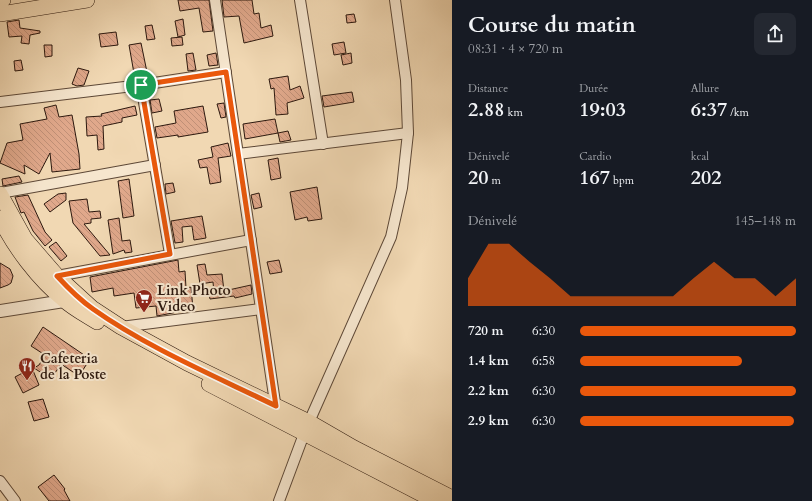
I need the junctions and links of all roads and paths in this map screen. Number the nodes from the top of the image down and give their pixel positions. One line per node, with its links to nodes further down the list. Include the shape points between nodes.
1 (0, 0): 2 (main road)
2 (3, 0)
3 (87, 0): 7 (main road)
4 (215, 0): 8 (street)
5 (300, 0): 12 (street)
6 (395, 0): 11 (street, via 406,80)
7 (0, 14)
8 (226, 72): 9 (street); 13 (street)
9 (141, 85): 10 (street); 14 (street)
10 (0, 102)
11 (408, 133): 12 (street); 25 (street, via 402,188 391,237)
12 (323, 144): 13 (street)
13 (238, 154): 17 (street)
14 (154, 165): 15 (street); 18 (street)
15 (0, 194): 19 (main road, via 25,239)
16 (0, 218): 20 (main road, via 19,250)
17 (251, 240): 18 (street); 21 (street)
18 (170, 254): 19 (street)
19 (57, 276): 23 (main road, via 92,308)
20 (64, 301): 22 (street); 24 (main road, via 148,354)
21 (261, 309): 23 (street); 24 (street)
22 (0, 311)
23 (121, 327): 24 (main road)
24 (277, 412): 25 (main road)
25 (306, 428): 27 (main road, via 354,448); 29 (street); 30 (main road)
26 (0, 481): 28 (street)
27 (452, 498)
28 (15, 501)
29 (279, 501)
30 (435, 501)

